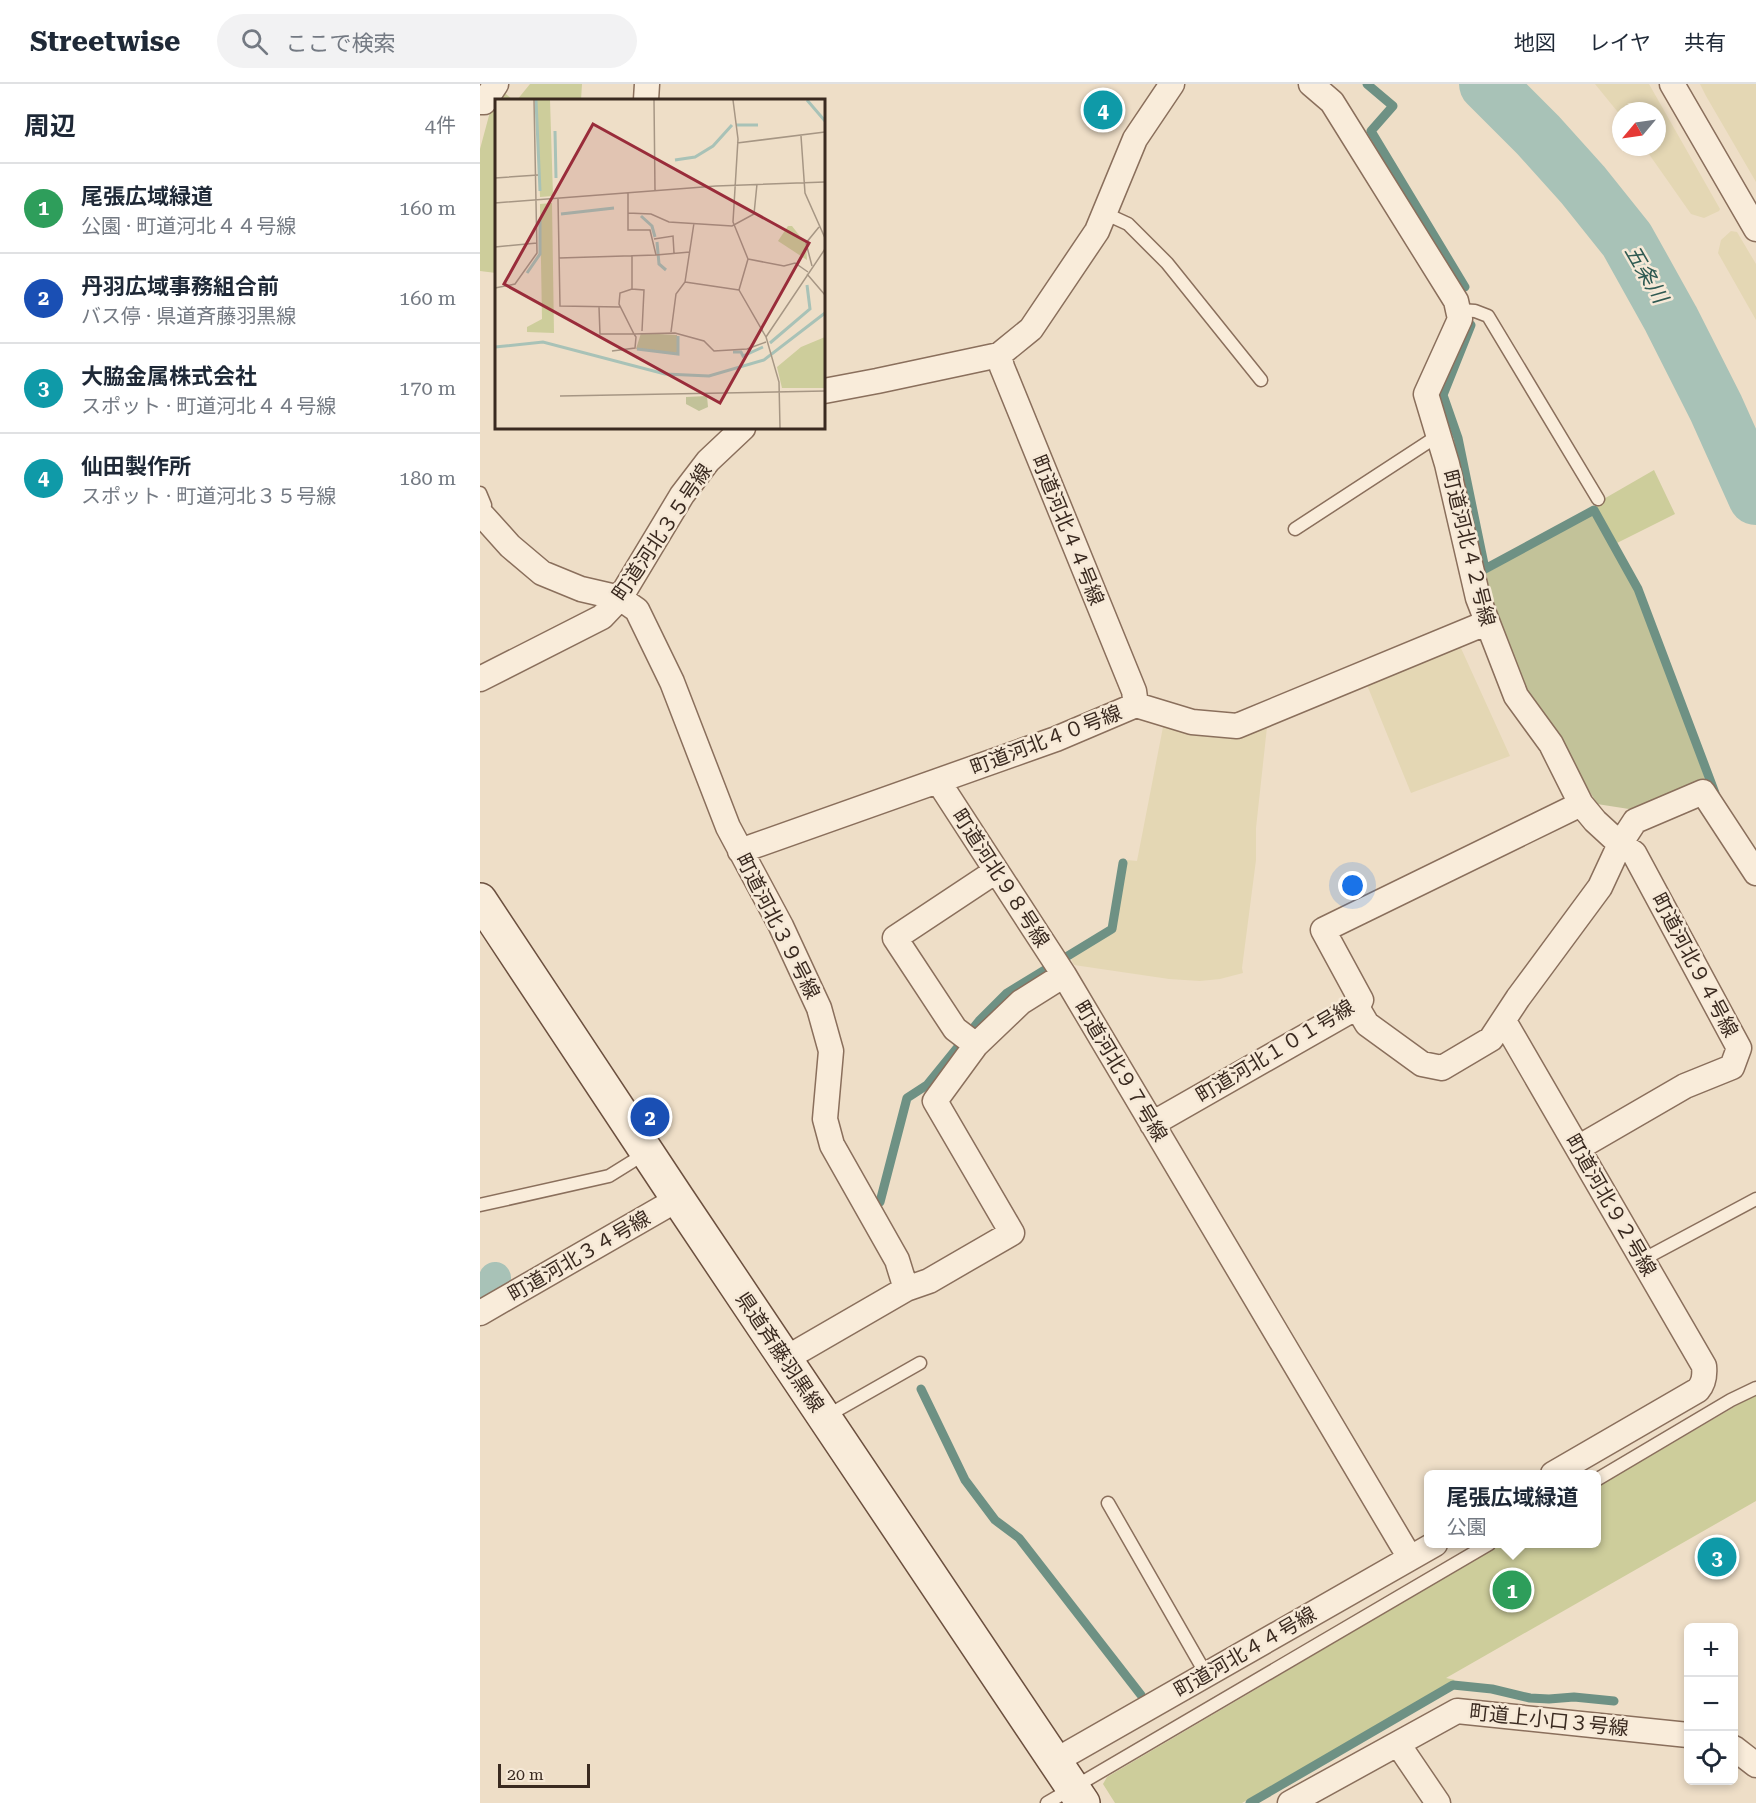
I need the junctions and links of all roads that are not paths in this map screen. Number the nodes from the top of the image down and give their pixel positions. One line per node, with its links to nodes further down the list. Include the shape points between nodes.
1 (1172, 84): 4 (street, via 1136,139)
2 (1311, 84): 6 (street, via 1332,102)
3 (1672, 84): 5 (street)
4 (1104, 213): 7 (street, via 1097,231 1030,328); 8 (lane, via 1128,224 1167,263)
5 (1756, 229)
6 (1459, 310): 11 (street, 町道河北４２号線, via 1460,319 1426,394); 12 (lane, via 1488,316)
7 (999, 355): 9 (street); 18 (street, 町道河北４４号線, via 1134,691)
8 (1261, 380)
9 (825, 391)
10 (742, 429): 15 (street, 町道河北３５号線, via 708,461 682,495)
11 (1439, 435): 14 (lane); 16 (street, 町道河北４２号線)
12 (1598, 499)
13 (481, 508): 15 (street, via 510,546 542,573 581,589)
14 (1295, 529)
15 (620, 598): 17 (street, 町道河北３５号線, via 602,617); 22 (street, 町道河北３９号線, via 637,610 672,682)
16 (1486, 623): 18 (street, 町道河北４０号線, via 1237,726 1192,722); 20 (street, 町道河北４２号線, via 1516,696 1551,744)
17 (480, 679)
18 (1136, 705): 19 (street, 町道河北４０号線, via 1056,739)
19 (938, 781): 22 (street, 町道河北４０号線); 23 (street, 町道河北９８号線)
20 (1581, 804): 21 (street, 町道河北４２号線); 27 (street, 町道河北１０１号線, via 1323,930 1361,1000)
21 (1620, 844): 24 (street, via 1635,821 1703,792); 28 (street, via 1600,887); 31 (street, 町道河北９４号線, via 1634,853 1739,1048 1732,1067 1685,1086)
22 (740, 851): 37 (street, 町道河北３９号線, via 819,1008 831,1051 825,1119 832,1145 897,1260)
23 (996, 871): 26 (street, 町道河北９８号線); 29 (street, via 894,938 955,1029)
24 (1756, 873)
25 (480, 900): 32 (main road, 県道斉藤羽黒線)
26 (1064, 975): 29 (street, via 1021,1002); 30 (street, 町道河北９７号線)
27 (1358, 1007): 28 (street, via 1367,1024 1422,1065 1442,1068 1491,1039); 30 (street, 町道河北１０１号線)
28 (1504, 1021): 31 (street, 町道河北９２号線)
29 (976, 1046): 37 (street, via 935,1101 1012,1233 928,1281)
30 (1152, 1124): 48 (street, 町道河北９７号線)
31 (1578, 1148): 36 (street, 町道河北９２号線)
32 (647, 1152): 34 (main road, 県道斉藤羽黒線); 35 (lane, via 609,1176)
33 (1756, 1199): 36 (lane)
34 (678, 1200): 38 (street, 町道河北３４号線); 39 (main road, 県道斉藤羽黒線)
35 (480, 1205)
36 (1642, 1260): 43 (street, 町道河北９２号線, via 1704,1366 1704,1380 1698,1390)
37 (906, 1289): 39 (street)
38 (480, 1313)
39 (785, 1359): 42 (main road, 県道斉藤羽黒線)
40 (920, 1363): 42 (lane)
41 (1756, 1388): 44 (lane)
42 (824, 1417): 53 (main road, 県道斉藤羽黒線)
43 (1560, 1470)
44 (1601, 1477)
45 (1108, 1503): 49 (lane)
46 (1428, 1548): 48 (street, 町道河北４４号線)
47 (1482, 1548): 55 (lane)
48 (1410, 1558): 49 (street, 町道河北４４号線)
49 (1206, 1674): 53 (street, 町道河北４４号線)
50 (1684, 1734): 51 (street, 町道上小口３号線, via 1457,1711)
51 (1398, 1744): 56 (street, 町道上小口３号線); 57 (street)
52 (1738, 1751): 54 (street)
53 (1055, 1761): 55 (main road, 県道斉藤羽黒線)
54 (1756, 1765)
55 (1068, 1798)
56 (1290, 1803)
57 (1438, 1803)

